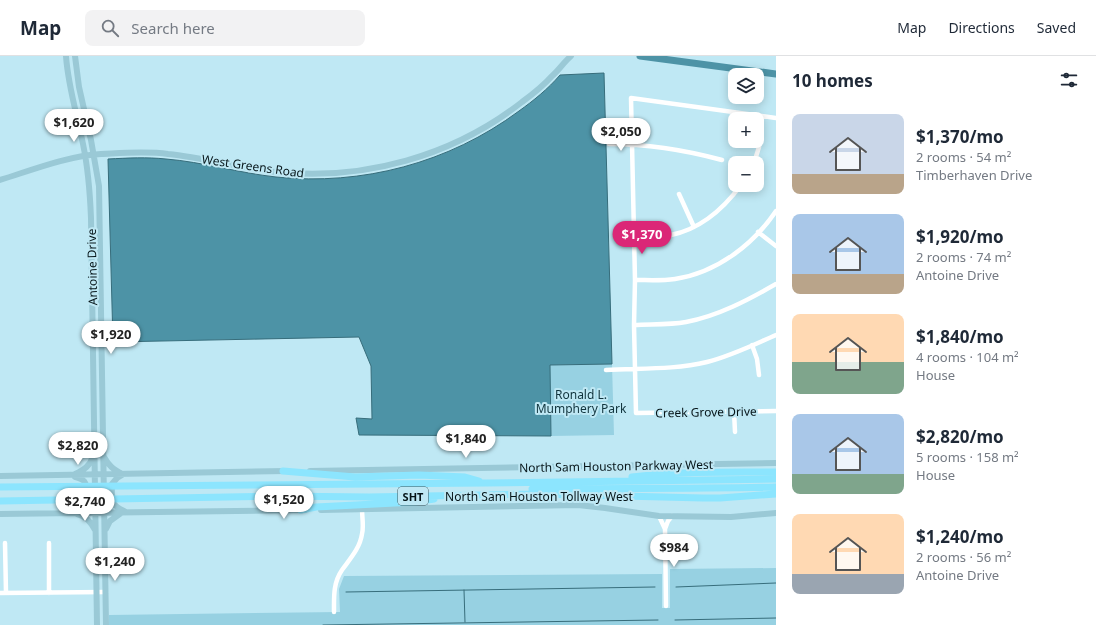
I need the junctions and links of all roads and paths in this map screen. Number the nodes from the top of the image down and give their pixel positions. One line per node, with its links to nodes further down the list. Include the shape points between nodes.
1 (66, 56): 5 (main road, Antoine Drive)
2 (75, 56): 4 (main road, Antoine Drive)
3 (571, 56): 11 (main road, West Greens Road, via 535,92 492,124 433,152 388,166 341,173 295,173 167,154 138,152)
4 (79, 87): 5 (main road); 11 (main road, Antoine Drive)
5 (70, 90): 12 (main road, Antoine Drive)
6 (733, 112): 10 (street, via 631,98)
7 (764, 116): 8 (street)
8 (776, 118)
9 (610, 144): 10 (street)
10 (632, 144): 13 (street, via 686,151); 22 (street)
11 (94, 155): 12 (main road, West Greens Road); 19 (main road, Antoine Drive, via 99,186)
12 (86, 156): 14 (main road, West Greens Road, via 67,159); 18 (main road, Antoine Drive)
13 (722, 160)
14 (0, 180)
15 (735, 192): 20 (street, via 709,219)
16 (679, 194): 20 (street)
17 (776, 211): 21 (street)
18 (91, 218): 19 (main road); 25 (main road, Antoine Drive)
19 (100, 218): 26 (main road, Antoine Drive)
20 (694, 227): 22 (street, via 672,235)
21 (758, 232): 23 (street); 24 (street, via 728,259 702,272 674,279)
22 (634, 237): 24 (street)
23 (776, 246)
24 (635, 280): 28 (street)
25 (92, 281): 26 (main road); 30 (main road, Antoine Drive)
26 (101, 281): 31 (main road, Antoine Drive)
27 (776, 284): 28 (street, via 740,303 697,320)
28 (634, 325): 33 (street)
29 (776, 335): 32 (street)
30 (93, 343): 31 (main road); 36 (main road, Antoine Drive)
31 (102, 343): 37 (main road, Antoine Drive)
32 (752, 345): 33 (street, via 728,356 696,364); 35 (street)
33 (635, 368): 34 (street); 39 (street, Creek Grove Drive, via 636,413)
34 (606, 370)
35 (759, 375)
36 (94, 406): 37 (main road); 41 (main road, Antoine Drive)
37 (103, 406): 42 (main road, Antoine Drive)
38 (776, 410): 39 (street, Creek Grove Drive)
39 (734, 411): 40 (street)
40 (735, 432)
41 (94, 453): 47 (main road, via 87,467); 48 (main road, Antoine Drive)
42 (104, 456): 46 (main road, via 113,470); 49 (main road, Antoine Drive)
43 (776, 463): 44 (main road, North Sam Houston Parkway West)
44 (282, 471): 46 (main road, North Sam Houston Parkway West); 53 (highway, via 355,477 465,477)
45 (776, 472): 52 (highway, North Sam Houston Tollway West / SHT, via 685,472 632,477)
46 (123, 474): 49 (main road, North Sam Houston Parkway West); 62 (main road, via 112,484 112,501 116,508)
47 (71, 475): 48 (main road, North Sam Houston Parkway West); 50 (main road, North Sam Houston Parkway West); 63 (main road, via 83,480 87,488 85,505)
48 (95, 475): 49 (main road, North Sam Houston Parkway West); 64 (main road, Antoine Drive)
49 (104, 475): 65 (main road, Antoine Drive)
50 (0, 476)
51 (776, 479): 52 (highway, North Sam Houston Tollway West / SHT)
52 (619, 481): 53 (highway, North Sam Houston Tollway West / SHT)
53 (486, 483): 54 (highway, North Sam Houston Tollway West / SHT)
54 (0, 487)
55 (776, 487): 58 (highway, North Sam Houston Tollway West / SHT, via 368,492)
56 (776, 494): 57 (highway, North Sam Houston Tollway West / SHT, via 703,498)
57 (460, 495): 58 (highway, North Sam Houston Tollway West / SHT); 61 (highway, via 416,502)
58 (277, 496): 59 (highway, North Sam Houston Tollway West / SHT)
59 (0, 500)
60 (362, 509): 61 (main road); 68 (main road, via 578,505); 81 (street, via 362,535 337,580 334,590)
61 (301, 510): 62 (main road)
62 (124, 512): 65 (main road); 72 (main road, via 110,521)
63 (74, 513): 64 (main road); 67 (main road); 71 (main road, via 87,519)
64 (95, 513): 65 (main road); 71 (main road, Antoine Drive)
65 (104, 513): 72 (main road, Antoine Drive)
66 (776, 513): 69 (main road, via 731,517)
67 (0, 514)
68 (659, 516): 69 (main road); 70 (street)
69 (672, 516): 70 (street)
70 (665, 530): 80 (street)
71 (95, 531): 75 (main road, Antoine Drive)
72 (105, 532): 76 (main road, Antoine Drive)
73 (5, 543): 78 (street)
74 (49, 543): 79 (street)
75 (96, 592): 76 (street); 79 (street); 82 (main road, Antoine Drive)
76 (106, 592): 83 (main road, Antoine Drive)
77 (0, 593): 78 (street)
78 (6, 593): 79 (street)
79 (50, 593)
80 (666, 606)
81 (334, 612)
82 (97, 625)
83 (106, 625)

